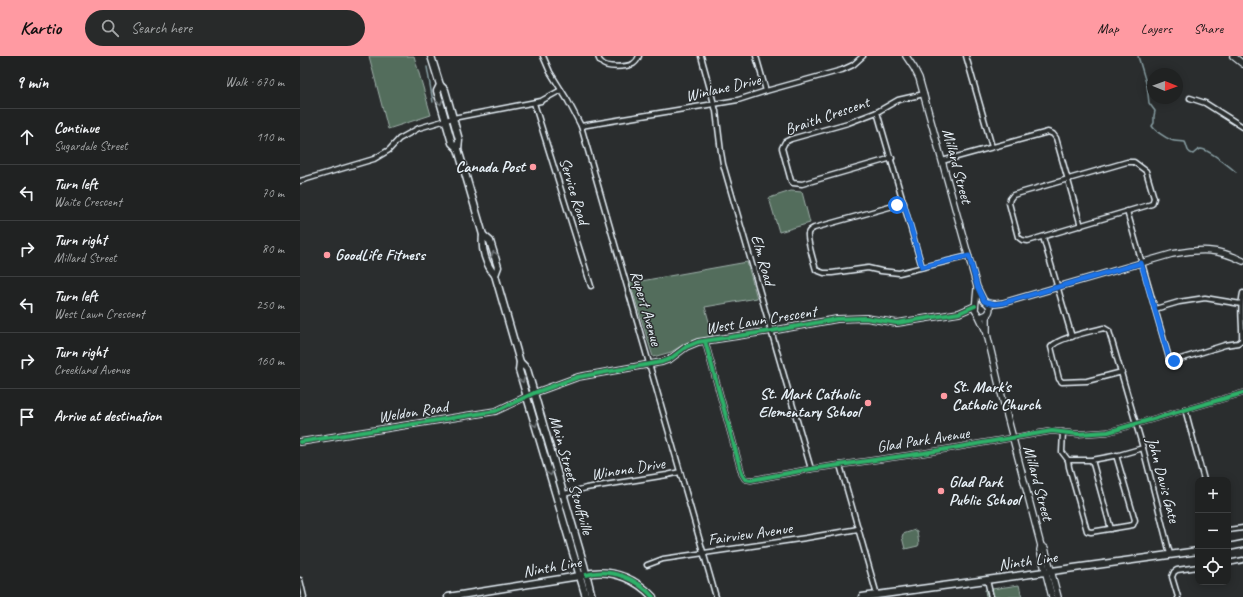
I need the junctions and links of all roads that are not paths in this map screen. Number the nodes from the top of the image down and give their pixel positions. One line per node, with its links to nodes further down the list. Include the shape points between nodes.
1 (431, 56): 12 (main road, Main Street Stouffville)
2 (543, 56): 13 (street, Rupert Avenue)
3 (598, 56): 4 (street, via 605,65 614,67 633,64)
4 (639, 56)
5 (701, 56): 18 (street, Elm Road)
6 (756, 56): 14 (street)
7 (864, 56): 14 (street, Winlane Drive, via 842,70)
8 (906, 56): 15 (street, Millard Street, via 919,78)
9 (966, 56): 24 (street)
10 (1233, 56): 11 (street)
11 (1243, 64)
12 (440, 85): 20 (main road, Main Street Stouffville, via 445,90); 21 (main road, Main Street Stouffville, one-way to 21, via 437,91)
13 (561, 90): 17 (street); 22 (street, Rupert Avenue)
14 (766, 91): 18 (street, Winlane Drive)
15 (924, 94): 19 (street, Braith Crescent, via 898,100); 27 (street, Millard Street)
16 (1190, 98): 23 (street, via 1205,103)
17 (534, 103): 20 (street); 38 (street, Service Road)
18 (715, 105): 22 (street, Winlane Drive); 50 (street, Elm Road, via 723,164)
19 (877, 112): 26 (street); 26 (street, Braith Crescent, via 790,139 782,144 791,181 802,184)
20 (453, 118): 21 (street); 25 (main road, Main Street Stouffville, via 460,140)
21 (445, 120): 25 (main road, Main Street Stouffville, via 452,143); 29 (street, via 419,128 399,139 389,150 374,159)
22 (581, 126): 55 (street, Rupert Avenue)
23 (1243, 127)
24 (992, 147): 27 (street); 28 (street, via 1048,132 1053,134)
25 (458, 149): 54 (main road, Main Street Stouffville, via 483,236 486,258 495,276)
26 (892, 158): 30 (street)
27 (942, 161): 34 (street, Millard Street)
28 (1068, 180): 31 (street, via 1134,162 1146,171 1154,198 1152,204); 32 (street); 33 (street, via 1013,195 1010,199 1018,237 1028,241)
29 (300, 181)
30 (904, 203): 37 (street); 37 (street, via 810,230 808,240 814,265 816,270 824,273 868,268 899,273)
31 (1127, 211): 32 (street); 36 (street)
32 (1081, 226): 33 (street)
33 (1043, 237): 40 (street)
34 (969, 256): 37 (street); 39 (street, Millard Street)
35 (1243, 261): 36 (street, via 1220,252 1194,250)
36 (1141, 263): 40 (street); 46 (street)
37 (922, 267)
38 (591, 286)
39 (977, 286): 42 (street, Millard Street); 45 (street, Millard Street)
40 (1058, 287): 43 (street); 52 (street)
41 (1243, 293): 44 (street)
42 (985, 302): 43 (street); 45 (street, via 979,302); 48 (street, via 990,308)
43 (1003, 303): 48 (street)
44 (1241, 304): 46 (street, via 1205,298); 46 (street, via 1242,340 1174,361 1169,358)
45 (976, 306): 47 (street, West Lawn Crescent); 49 (street)
46 (1155, 309)
47 (958, 313): 49 (street, West Lawn Crescent); 50 (street, West Lawn Crescent, via 897,323 866,318 837,319)
48 (988, 314): 49 (street); 51 (street, Millard Street)
49 (978, 315): 51 (street, Millard Street)
50 (771, 331): 53 (street, West Lawn Crescent); 70 (street, Elm Road)
51 (987, 334): 63 (street, Millard Street)
52 (1072, 337): 56 (street, John Davis Gate, via 1104,328 1110,331); 56 (street, John Davis Gate, via 1053,344 1051,348 1062,382 1087,382)
53 (705, 341): 55 (street, West Lawn Crescent, via 686,348 670,359); 70 (street, Glad Park Avenue, via 745,479)
54 (520, 362): 57 (main road, Main Street Stouffville, via 527,369); 59 (main road, Main Street Stouffville, one-way to 59, via 519,370)
55 (650, 364): 57 (street, West Lawn Crescent, via 578,377); 71 (street, Rupert Avenue)
56 (1122, 372): 61 (street, John Davis Gate)
57 (534, 393): 59 (street, Weldon Road); 73 (main road, Main Street Stouffville)
58 (1243, 393): 60 (street, Glad Park Avenue)
59 (527, 397): 64 (street, Weldon Road, via 496,411); 73 (main road, Main Street Stouffville, one-way to 73)
60 (1185, 409): 61 (street, Glad Park Avenue); 72 (street)
61 (1136, 423): 62 (street, Glad Park Avenue, via 1108,432); 65 (street, John Davis Gate)
62 (1063, 432): 63 (street, Glad Park Avenue, via 1052,430); 67 (street, via 1062,452)
63 (1013, 437): 69 (street, Glad Park Avenue); 87 (street, Millard Street, via 1040,550)
64 (300, 442)
65 (1143, 448): 66 (street); 82 (street, John Davis Gate)
66 (1116, 455): 68 (street); 76 (street, via 1135,520 1133,525)
67 (1068, 460): 68 (street); 76 (street, via 1087,531)
68 (1092, 460): 76 (street)
69 (840, 465): 70 (street, Glad Park Avenue); 75 (street)
70 (810, 469)
71 (680, 472): 73 (street, Winona Drive); 81 (street, Rupert Avenue)
72 (1203, 477)
73 (560, 495): 88 (main road, Main Street Stouffville); 89 (main road, Main Street Stouffville)
74 (1243, 528): 77 (street)
75 (858, 529): 81 (street, Fairview Avenue, via 731,550); 92 (street)
76 (1111, 529)
77 (1231, 530)
78 (1243, 544): 79 (main road)
79 (1231, 546)
80 (1195, 551): 82 (main road, Ninth Line)
81 (704, 552): 85 (street, Fairview Avenue, via 663,559); 98 (street, Rupert Avenue)
82 (1170, 554): 87 (main road, Ninth Line)
83 (1243, 560): 84 (street)
84 (1231, 562)
85 (647, 565)
86 (1195, 567): 103 (street, via 1174,572 1172,578)
87 (1048, 572): 91 (main road, Ninth Line); 101 (street, Millard Street); 102 (street, Millard Street)
88 (586, 575): 89 (main road, Ninth Line); 96 (main road, Main Street Stouffville); 97 (main road, Ninth Line, via 618,574 634,580)
89 (579, 576): 94 (main road, Ninth Line); 95 (main road, Main Street Stouffville)
90 (300, 580): 93 (street)
91 (987, 580): 92 (main road, Ninth Line); 100 (street)
92 (877, 595): 99 (main road, Ninth Line)
93 (304, 597)
94 (450, 597)
95 (586, 597)
96 (592, 597)
97 (653, 597)
98 (716, 597)
99 (862, 597)
100 (991, 597)
101 (1052, 597)
102 (1058, 597)
103 (1178, 597)

